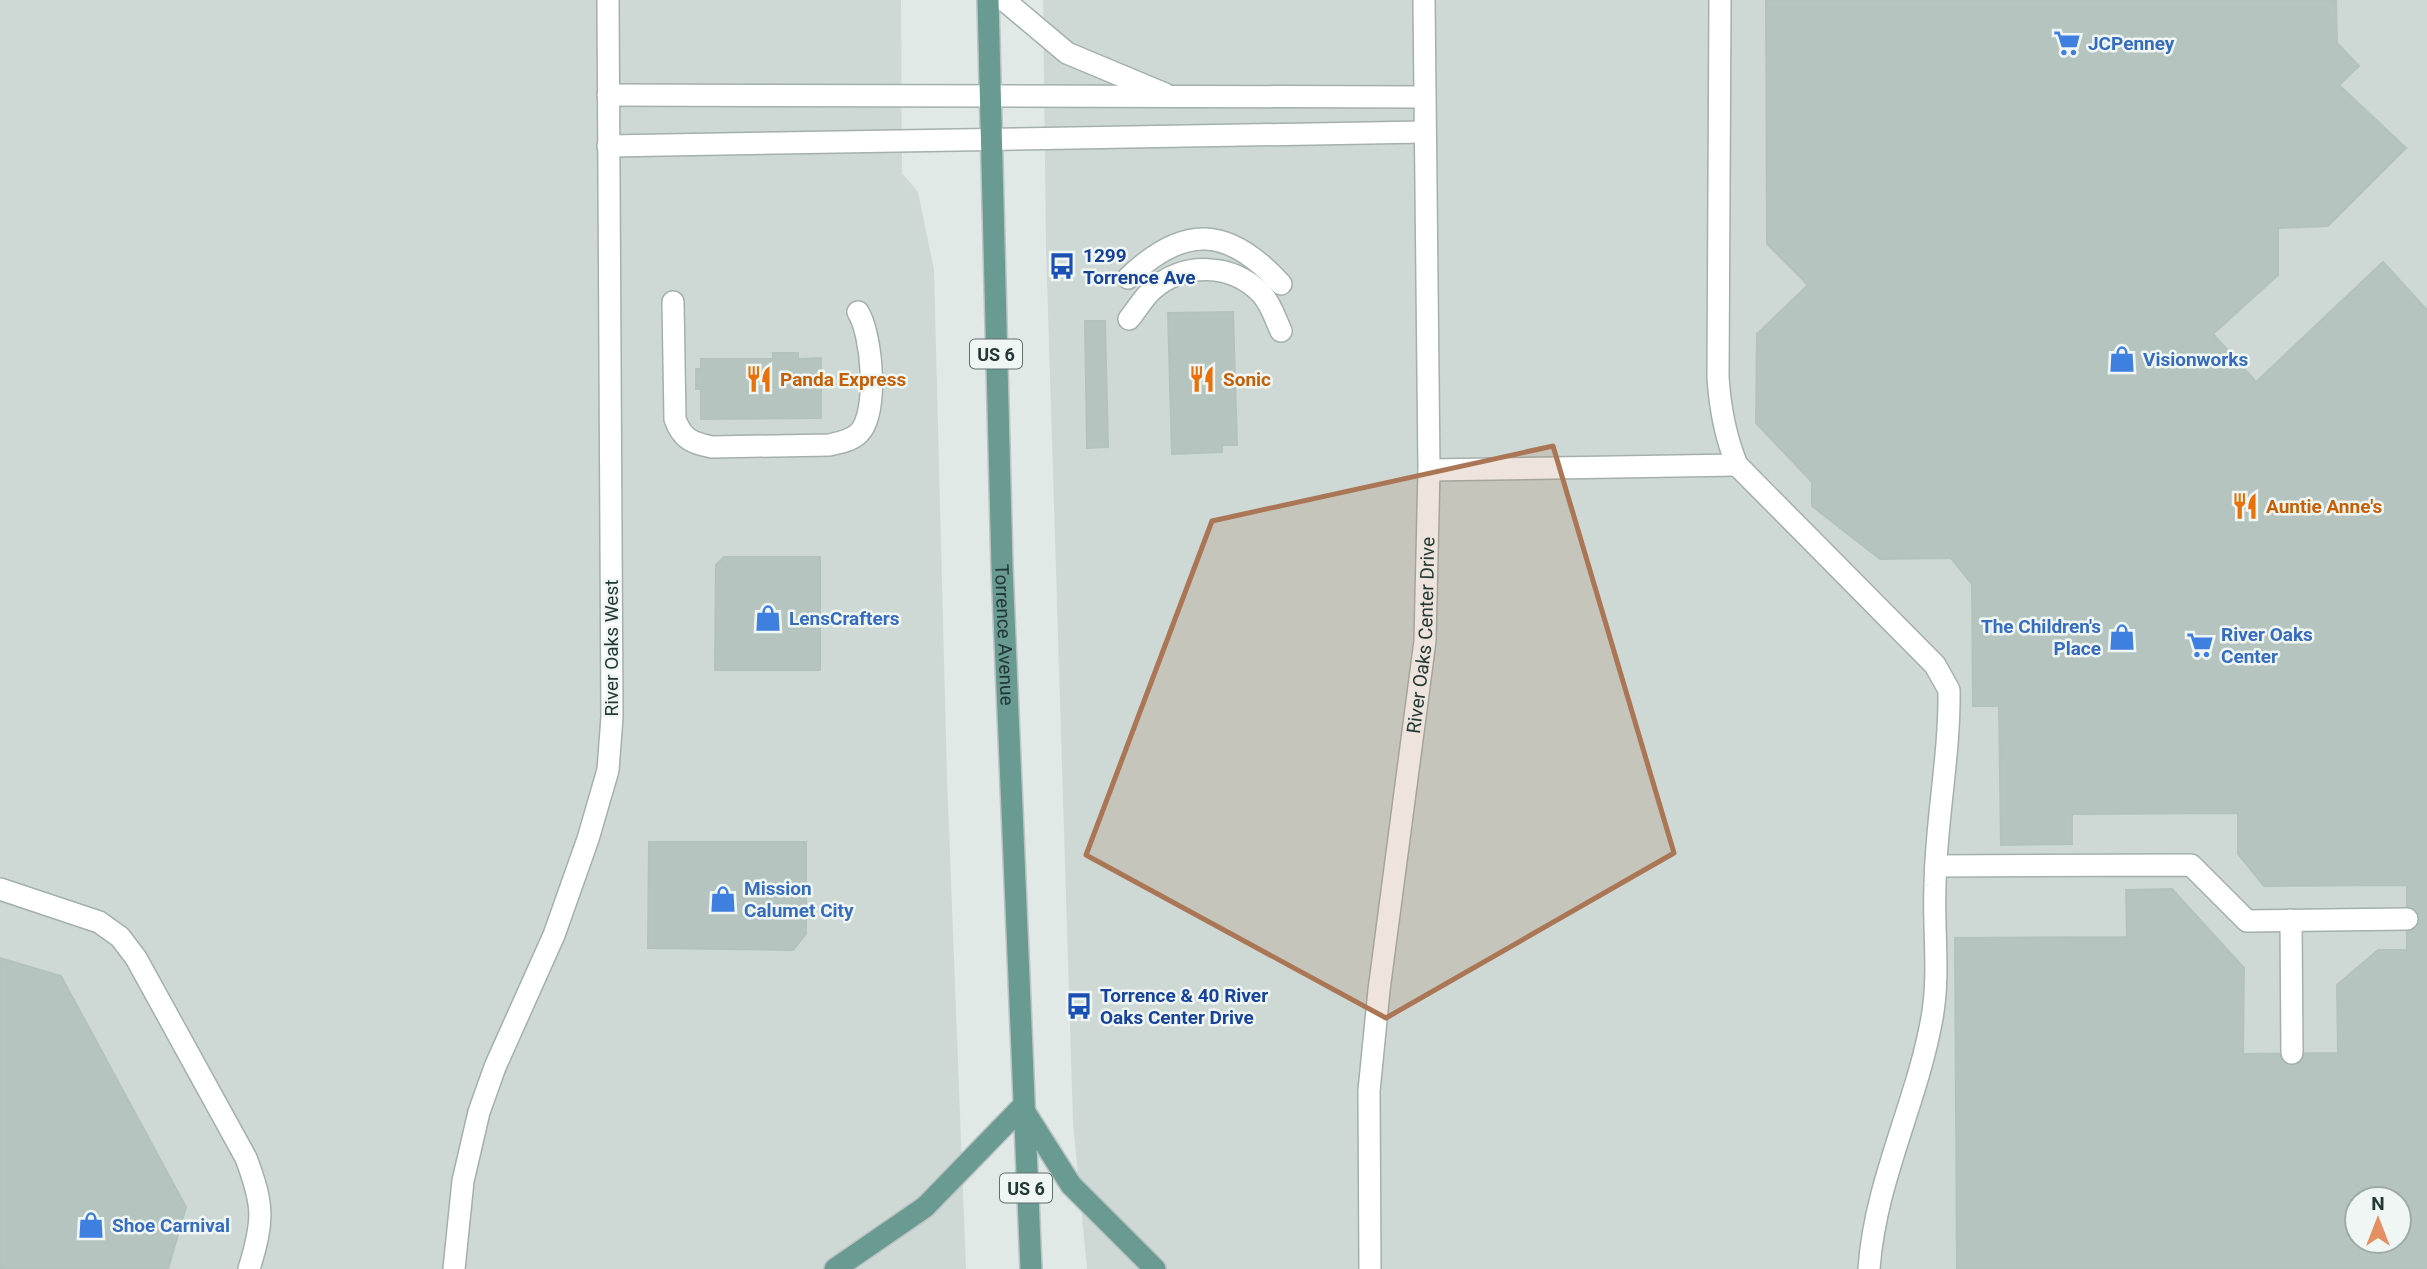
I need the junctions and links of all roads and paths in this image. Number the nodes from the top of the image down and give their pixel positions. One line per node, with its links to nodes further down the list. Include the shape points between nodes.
1 (608, 0): 6 (lane, River Oaks West)
2 (988, 0): 7 (main road, Torrence Avenue / US 6)
3 (1004, 0): 9 (lane, via 1067,53)
4 (1424, 0): 8 (lane, River Oaks Center Drive)
5 (1720, 0): 19 (lane, via 1718,377 1721,414)
6 (608, 95): 7 (lane); 12 (lane, River Oaks West)
7 (989, 97): 9 (lane); 11 (main road, Torrence Avenue / US 6)
8 (1424, 97): 9 (lane); 10 (lane, River Oaks Center Drive)
9 (1177, 99)
10 (1424, 132): 11 (lane); 20 (lane, River Oaks Center Drive)
11 (990, 142): 12 (lane); 26 (main road, Torrence Avenue / US 6)
12 (608, 146): 28 (lane, River Oaks West, via 612,704 608,770 554,935 479,1112 463,1181)
13 (1128, 278): 14 (lane, via 1163,248 1198,239 1248,254)
14 (1281, 284)
15 (673, 302): 16 (lane, via 675,419 681,435 712,447 829,445 859,434 870,400 869,340)
16 (858, 312)
17 (1129, 319): 18 (lane, via 1164,281 1179,273 1214,269 1232,274 1262,294)
18 (1281, 331)
19 (1737, 466): 20 (lane); 21 (lane, via 1927,656 1948,690)
20 (1429, 470): 32 (lane, River Oaks Center Drive, via 1425,640 1369,1091)
21 (1936, 866): 24 (lane, via 2191,865 2247,920); 33 (lane, via 1937,968 1932,1017 1884,1182 1872,1231)
22 (0, 889): 27 (lane, via 99,922 120,937 136,958 246,1158 257,1187 262,1212)
23 (2407, 919): 24 (lane)
24 (2291, 920): 25 (lane)
25 (2292, 1053)
26 (1022, 1107): 29 (main road, via 925,1207); 30 (main road, Torrence Avenue / US 6); 31 (main road, via 1071,1185)
27 (250, 1269)
28 (454, 1269)
29 (835, 1269)
30 (1031, 1269)
31 (1156, 1269)
32 (1370, 1269)
33 (1869, 1269)

